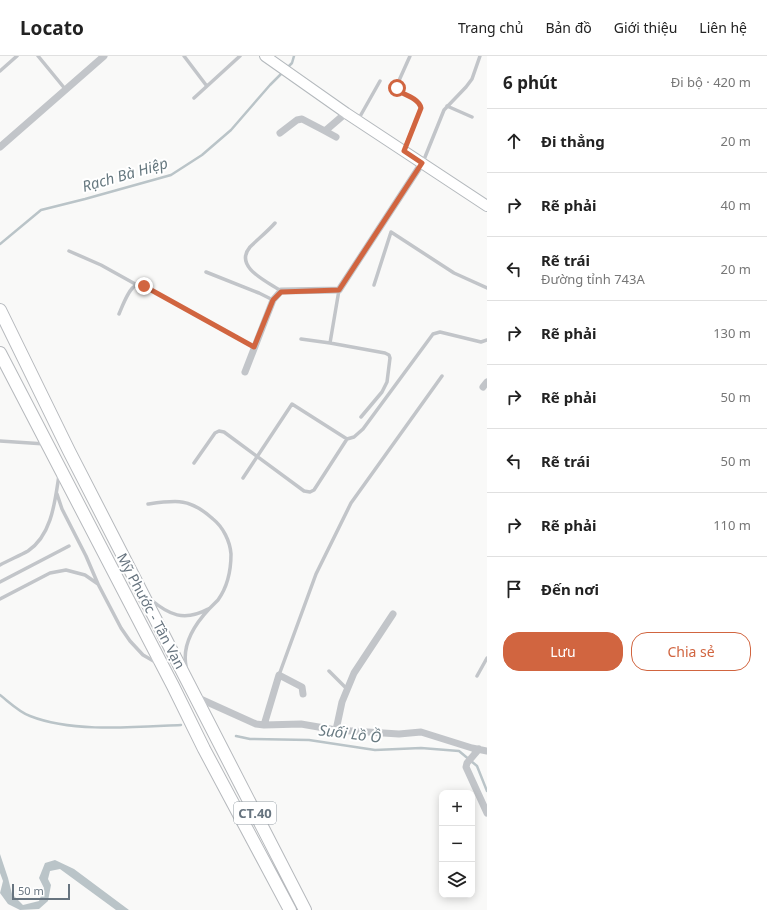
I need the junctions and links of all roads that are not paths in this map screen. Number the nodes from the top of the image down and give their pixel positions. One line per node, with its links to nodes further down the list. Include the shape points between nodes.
1 (17, 56): 9 (lane)
2 (38, 56): 12 (lane)
3 (104, 56): 12 (street)
4 (184, 56): 11 (lane)
5 (240, 56): 11 (lane)
6 (265, 56): 15 (main road)
7 (410, 56): 22 (lane, via 397,88 398,91 418,101 421,108)
8 (480, 56): 14 (lane, via 472,79)
9 (0, 71)
10 (380, 81): 17 (lane)
11 (206, 85): 13 (lane)
12 (66, 90): 21 (street)
13 (194, 98)
14 (447, 106): 16 (lane); 23 (lane)
15 (346, 113): 17 (main road); 18 (street)
16 (472, 117)
17 (358, 121): 22 (main road)
18 (325, 131): 19 (street, via 302,119); 20 (street)
19 (280, 133)
20 (336, 137)
21 (0, 147)
22 (404, 151): 23 (main road)
23 (422, 163): 24 (main road); 31 (street)
24 (487, 206)
25 (275, 223): 32 (lane, via 250,248 246,254 246,261 254,273)
26 (69, 251): 28 (lane)
27 (206, 272): 33 (lane)
28 (137, 285): 35 (lane, via 129,292); 39 (lane, via 144,286)
29 (374, 285): 30 (lane, via 391,232 454,273)
30 (487, 288)
31 (339, 290): 32 (street); 38 (lane)
32 (281, 292): 33 (street)
33 (273, 300): 39 (street)
34 (0, 310): 57 (main road, Mỹ Phước - Tân Vạn)
35 (119, 314)
36 (301, 339): 38 (lane)
37 (487, 340): 44 (lane, via 481,342 440,332 433,334 363,430)
38 (330, 343): 43 (lane, via 385,353 390,358 387,382 374,404)
39 (254, 347): 41 (street)
40 (0, 354): 46 (main road, Mỹ Phước - Tân Vạn)
41 (245, 372)
42 (442, 376): 64 (lane, via 351,503 316,574)
43 (361, 418)
44 (347, 439): 47 (lane, via 292,404); 47 (lane, via 314,490 310,492 304,491)
45 (0, 441): 46 (lane)
46 (46, 444): 49 (main road, Mỹ Phước - Tân Vạn)
47 (258, 456): 48 (lane, via 219,430); 50 (lane)
48 (194, 463)
49 (60, 470): 51 (lane); 62 (main road, Mỹ Phước - Tân Vạn)
50 (243, 478)
51 (56, 491): 54 (lane, via 48,525 39,540 29,550); 56 (lane)
52 (148, 504): 59 (lane, via 173,500 189,503 217,522 228,540 231,568 228,581)
53 (69, 546): 55 (lane)
54 (0, 565)
55 (0, 582)
56 (98, 584): 58 (lane, via 85,575 66,570 50,573); 62 (lane, via 130,641 143,655)
57 (142, 593): 59 (lane, via 164,610 176,615 188,616); 66 (main road, Mỹ Phước - Tân Vạn)
58 (0, 599)
59 (209, 609): 66 (lane, via 190,635 185,664)
60 (393, 614): 67 (street, via 354,673)
61 (487, 658): 65 (lane)
62 (164, 668): 74 (main road, Mỹ Phước - Tân Vạn / CT.40)
63 (329, 671): 67 (lane)
64 (279, 675): 68 (street, via 302,687); 70 (street)
65 (477, 676)
66 (189, 682): 69 (main road, Mỹ Phước - Tân Vạn)
67 (347, 689): 71 (street)
68 (303, 694)
69 (196, 697): 70 (street, via 256,724); 75 (main road, Mỹ Phước - Tân Vạn / CT.40)
70 (264, 725): 71 (street, via 301,724)
71 (336, 730): 72 (street, via 399,734 421,732)
72 (481, 751): 73 (street, via 467,763 466,768)
73 (487, 813)
74 (290, 910)
75 (305, 910)

